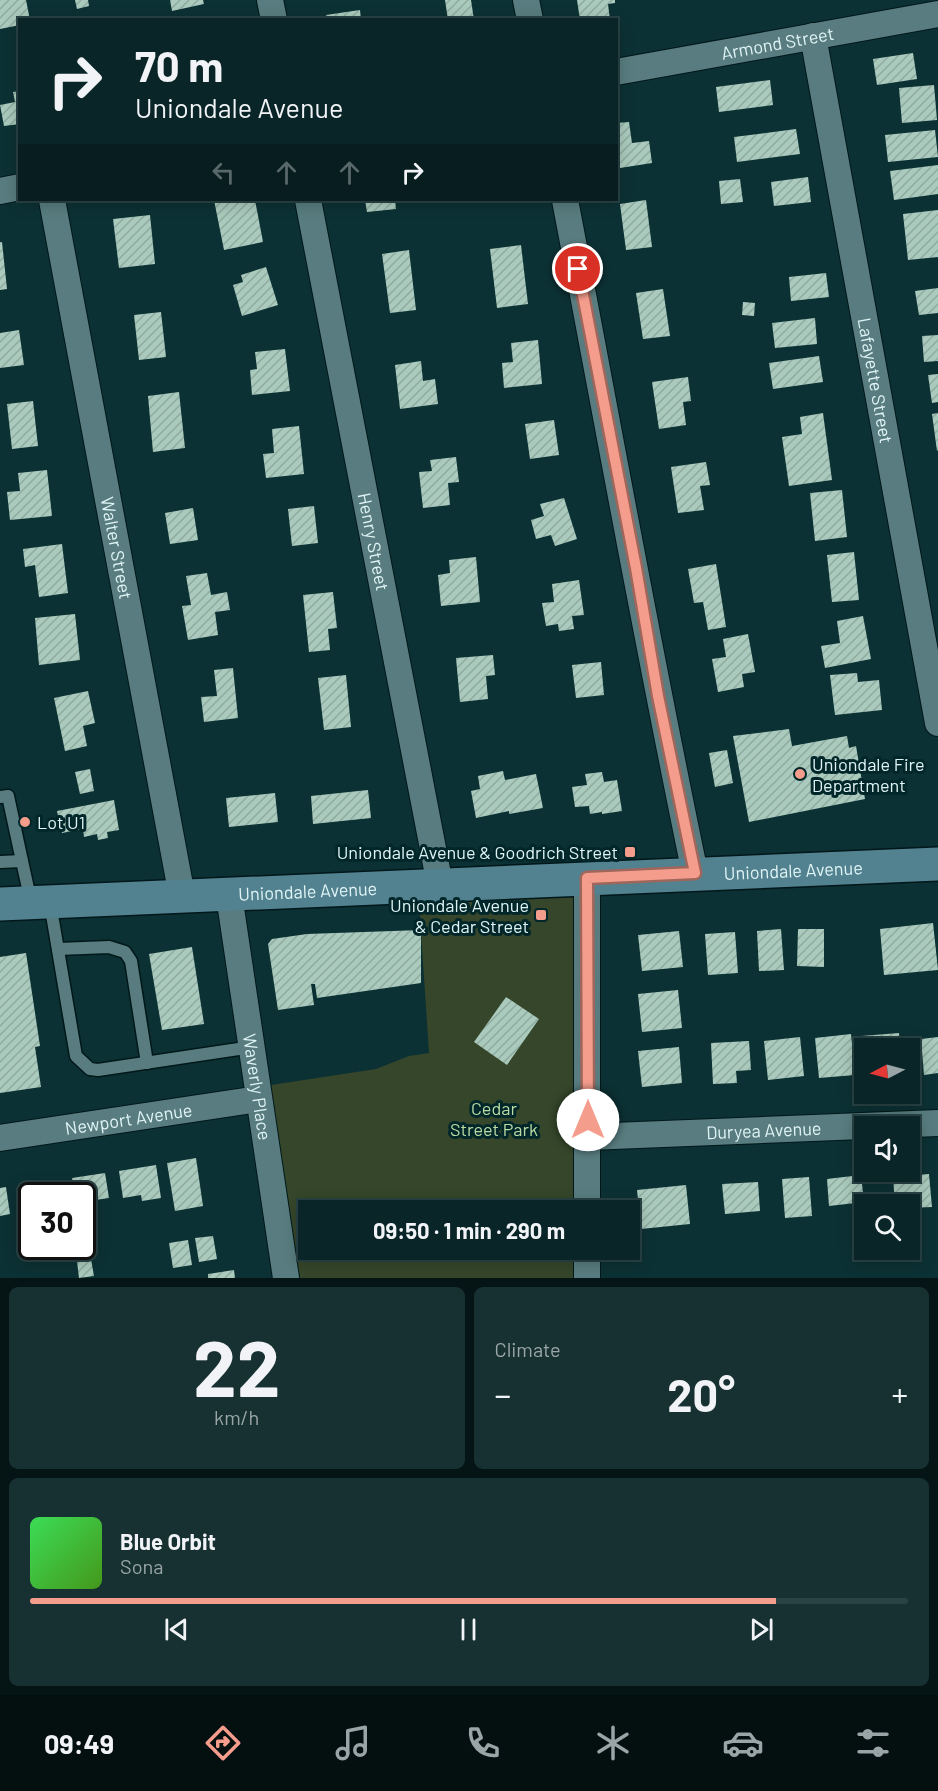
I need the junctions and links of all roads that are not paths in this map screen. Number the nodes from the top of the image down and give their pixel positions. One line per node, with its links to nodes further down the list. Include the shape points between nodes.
1 (270, 0): 4 (street)
2 (526, 0): 5 (street)
3 (938, 14): 6 (street, Armond Street)
4 (274, 18)
5 (530, 18)
6 (813, 36): 7 (street, Armond Street); 13 (street, Lafayette Street)
7 (618, 72)
8 (18, 187): 9 (street)
9 (0, 191)
10 (52, 201): 22 (street, Walter Street)
11 (309, 201): 20 (street, Henry Street)
12 (565, 201): 18 (street)
13 (938, 723)
14 (0, 797): 15 (lane, via 8,796)
15 (22, 861): 16 (lane); 23 (lane)
16 (0, 862)
17 (938, 864): 18 (main road, Uniondale Avenue)
18 (695, 873): 19 (main road, Uniondale Avenue)
19 (587, 878): 20 (main road, Uniondale Avenue); 29 (street)
20 (440, 885): 21 (main road, Uniondale Avenue)
21 (230, 895): 22 (main road, Uniondale Avenue); 25 (street, Waverly Place)
22 (182, 896): 23 (main road, Uniondale Avenue)
23 (27, 902): 24 (lane)
24 (58, 949): 26 (lane, via 109,947 125,952 131,960); 26 (lane, via 76,1056 82,1064 98,1070)
25 (252, 1047): 26 (lane); 27 (street, Waverly Place)
26 (147, 1063)
27 (260, 1099): 30 (street, Newport Avenue); 33 (street, Waverly Place)
28 (938, 1123): 29 (street, Duryea Avenue)
29 (588, 1137): 31 (street)
30 (0, 1138)
31 (587, 1200)
32 (587, 1260): 34 (street)
33 (286, 1278)
34 (587, 1278)

